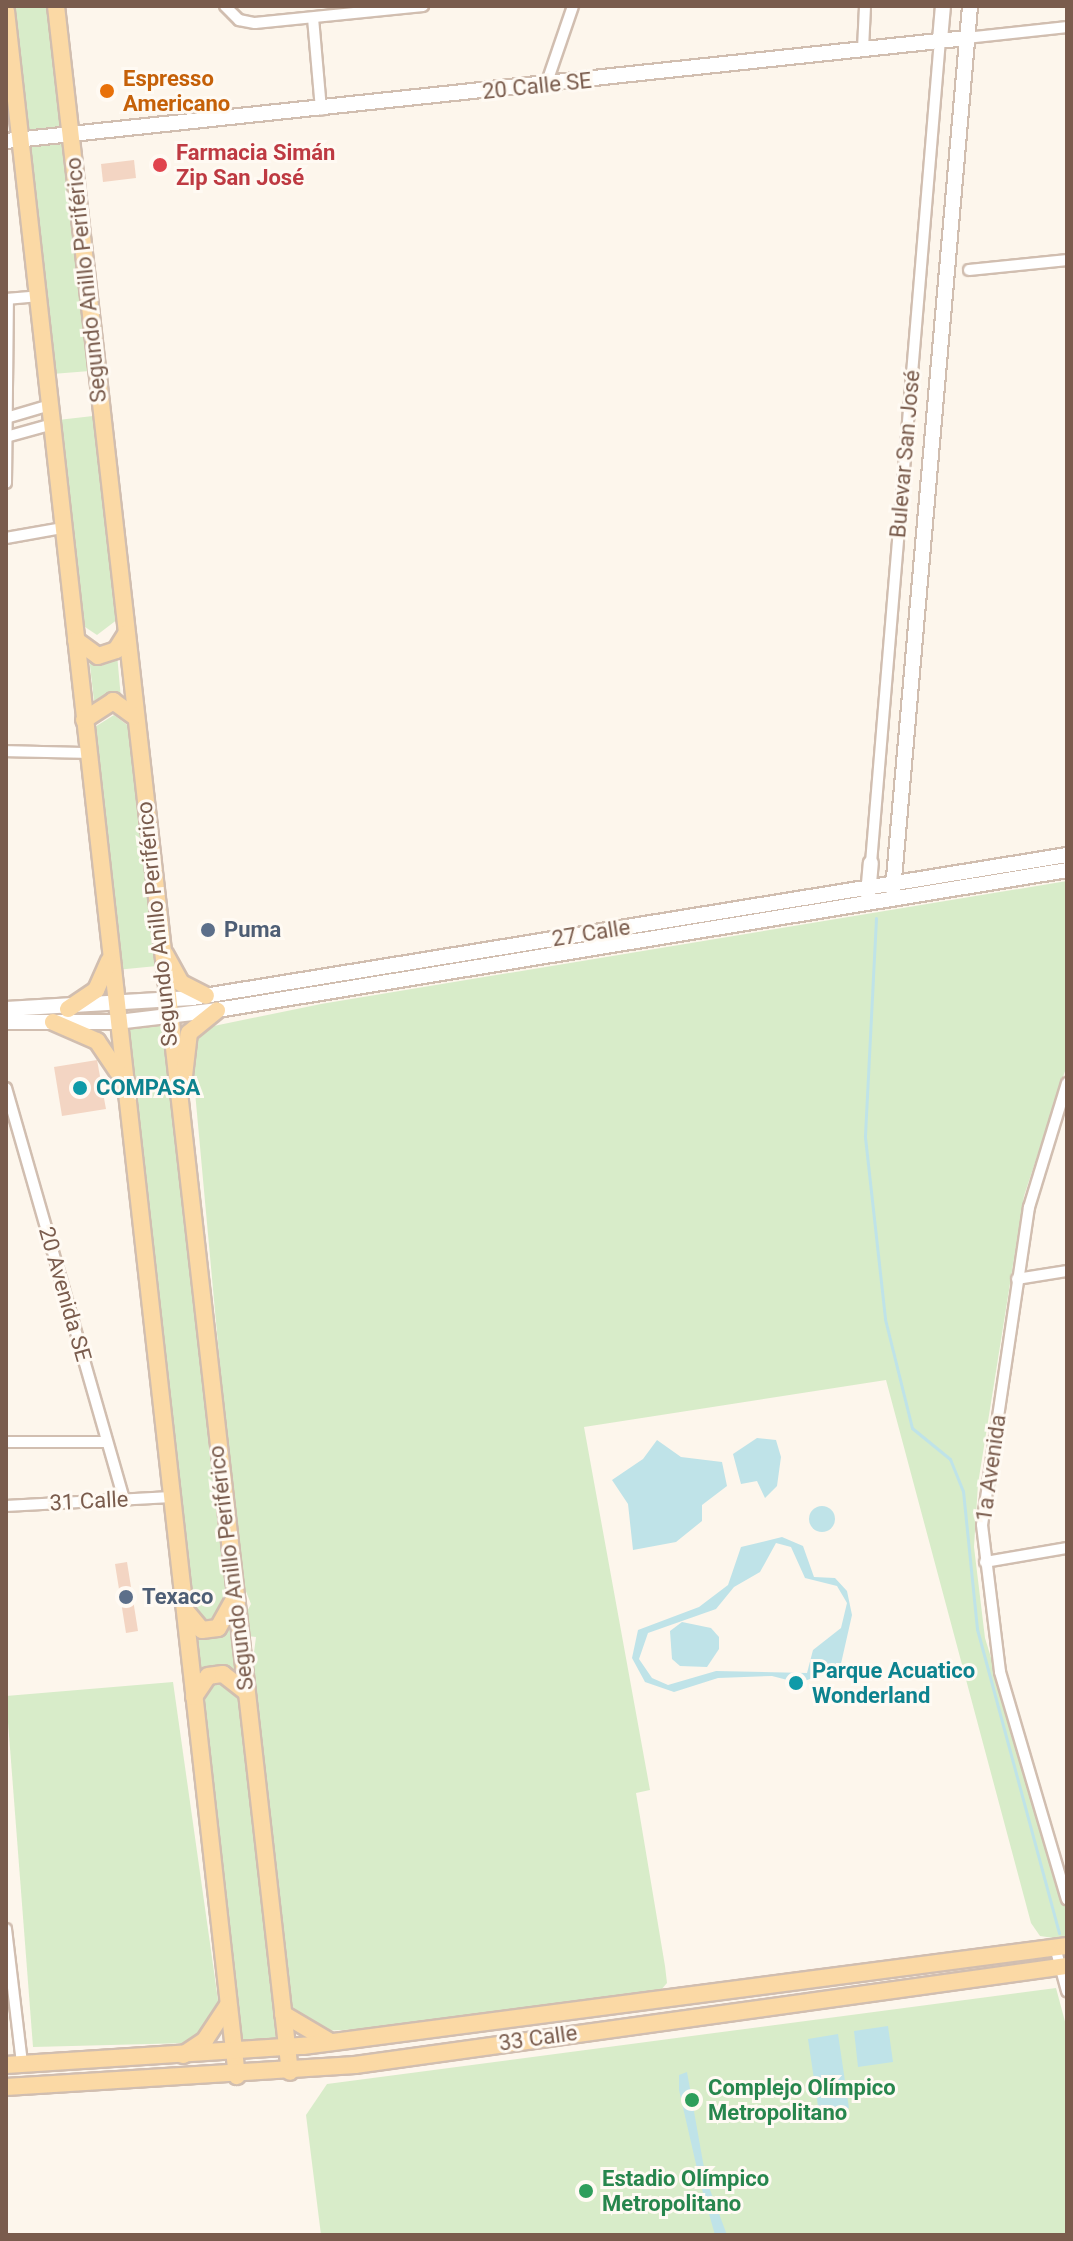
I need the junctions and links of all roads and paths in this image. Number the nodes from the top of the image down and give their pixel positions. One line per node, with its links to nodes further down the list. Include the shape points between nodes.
1 (56, 6): 17 (main road, Segundo Anillo Periférico)
2 (225, 6): 9 (street, via 239,20)
3 (423, 6): 9 (street)
4 (573, 6): 15 (street)
5 (865, 6): 14 (street)
6 (943, 6): 13 (main road, Bulevar San José)
7 (970, 6): 12 (main road, Bulevar San José)
8 (6, 11): 11 (main road)
9 (313, 18): 16 (street)
10 (1067, 27): 12 (street, 20 Calle SE)
11 (7, 38): 18 (main road)
12 (966, 38): 13 (main road, 20 Calle SE); 39 (main road, Bulevar San José)
13 (940, 40): 14 (main road, 20 Calle SE); 37 (street, Bulevar San José)
14 (863, 49): 15 (main road, 20 Calle SE)
15 (546, 85): 16 (main road, 20 Calle SE)
16 (321, 110): 17 (main road, 20 Calle SE)
17 (70, 137): 18 (main road, 20 Calle SE); 30 (main road, Segundo Anillo Periférico)
18 (13, 141): 21 (main road)
19 (1067, 260): 20 (street)
20 (969, 270)
21 (39, 296): 22 (street); 23 (main road)
22 (7, 299): 24 (street)
23 (50, 405): 24 (street); 25 (main road)
24 (6, 418): 26 (street)
25 (53, 424): 26 (street); 28 (main road)
26 (7, 437): 27 (street)
27 (6, 483)
28 (63, 528): 29 (street); 31 (main road)
29 (6, 538)
30 (126, 634): 31 (main road, via 116,650 98,656); 32 (main road, Segundo Anillo Periférico)
31 (76, 640): 33 (main road)
32 (134, 716): 33 (main road, via 113,701); 41 (main road, Segundo Anillo Periférico)
33 (84, 720): 35 (main road)
34 (6, 751): 35 (street)
35 (88, 753): 42 (main road)
36 (1067, 855): 39 (main road, 27 Calle)
37 (871, 863): 40 (main road, Bulevar San José)
38 (1067, 870): 39 (main road, 27 Calle)
39 (893, 891): 40 (main road, 27 Calle)
40 (868, 895): 43 (main road, 27 Calle); 47 (main road, 27 Calle)
41 (158, 935): 43 (main road, via 181,983); 46 (main road, Segundo Anillo Periférico)
42 (111, 955): 45 (main road, via 96,990); 48 (main road)
43 (206, 996): 46 (main road, 27 Calle)
44 (6, 1009): 45 (main road)
45 (68, 1009): 48 (main road)
46 (167, 1010): 47 (main road, 27 Calle); 48 (main road, 27 Calle); 54 (main road, Segundo Anillo Periférico)
47 (217, 1010): 54 (main road, via 189,1033 184,1047)
48 (116, 1014): 50 (main road); 52 (main road)
49 (6, 1022): 50 (main road)
50 (53, 1022): 52 (main road, via 106,1049)
51 (1067, 1083): 56 (street, 1a Avenida, via 1029,1207)
52 (124, 1089): 59 (main road)
53 (6, 1091): 58 (street, 20 Avenida SE)
54 (184, 1165): 64 (main road, Segundo Anillo Periférico)
55 (1067, 1271): 56 (street)
56 (1017, 1279): 63 (street, 1a Avenida, via 984,1490)
57 (6, 1442): 58 (street)
58 (107, 1442): 60 (street, 20 Avenida SE)
59 (171, 1497): 60 (street, 31 Calle); 65 (main road)
60 (124, 1500): 61 (street, 31 Calle)
61 (6, 1506)
62 (1067, 1548): 63 (street)
63 (985, 1562): 68 (street, 1a Avenida, via 1006,1697)
64 (235, 1598): 65 (main road, via 218,1628 202,1630); 66 (main road, Segundo Anillo Periférico)
65 (184, 1609): 67 (main road)
66 (245, 1691): 67 (main road, via 223,1674 198,1683); 77 (main road, Segundo Anillo Periférico)
67 (194, 1697): 75 (main road)
68 (1066, 1892)
69 (6, 1929): 71 (street)
70 (1061, 1946): 72 (street); 74 (main road, 33 Calle)
71 (7, 1954): 76 (street)
72 (1064, 1966): 73 (street); 78 (main road, 33 Calle)
73 (1067, 1991)
74 (674, 1995): 78 (main road); 80 (main road, 33 Calle)
75 (229, 2003): 81 (main road); 82 (main road, via 205,2040)
76 (11, 2006): 83 (street)
77 (283, 2014): 79 (main road, Segundo Anillo Periférico); 80 (main road, via 301,2030)
78 (656, 2021): 84 (main road, 33 Calle)
79 (286, 2040): 80 (main road, 33 Calle); 81 (main road, 33 Calle); 84 (main road, Segundo Anillo Periférico)
80 (334, 2042)
81 (234, 2044): 82 (main road, 33 Calle); 85 (main road)
82 (183, 2055): 83 (main road, 33 Calle)
83 (14, 2065)
84 (290, 2072): 85 (main road, 33 Calle)
85 (237, 2076): 86 (main road, 33 Calle)
86 (6, 2087)

